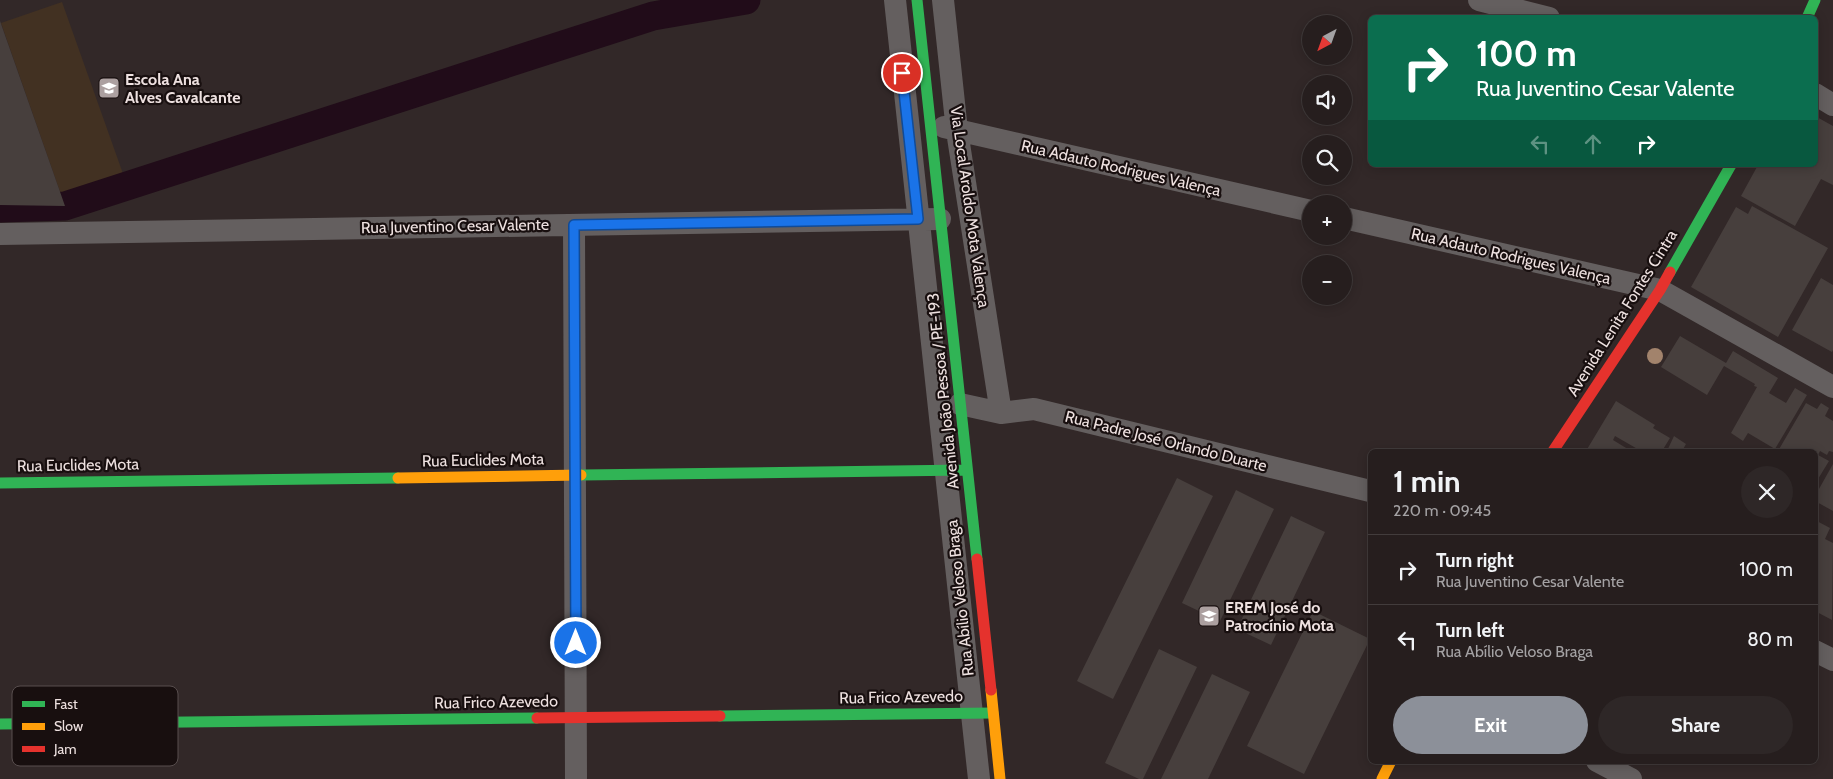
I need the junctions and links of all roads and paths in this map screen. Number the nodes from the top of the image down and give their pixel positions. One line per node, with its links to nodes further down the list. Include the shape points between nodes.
1 (895, 0): 14 (street, Rua Abílio Veloso Braga)
2 (917, 0): 10 (street, Avenida João Pessoa / PE-193)
3 (944, 0): 11 (street, Via Local Aroldo Mota Valença)
4 (1479, 0): 6 (street)
5 (1815, 0): 7 (street)
6 (1537, 15)
7 (1808, 15)
8 (1818, 96): 9 (street)
9 (1833, 104)
10 (930, 123): 11 (street, Rua Adauto Rodrigues Valença); 15 (street, Avenida João Pessoa / PE-193)
11 (957, 131): 13 (street, Rua Adauto Rodrigues Valença); 22 (street, Via Local Aroldo Mota Valença)
12 (1730, 167): 19 (street, Avenida Lenita Fontes Cintra)
13 (1302, 209)
14 (918, 219): 15 (street, Rua Juventino Cesar Valente); 17 (street, Rua Juventino Cesar Valente); 24 (street, Rua Abílio Veloso Braga)
15 (940, 219): 21 (street, Avenida João Pessoa / PE-193)
16 (1352, 220): 19 (street, Rua Adauto Rodrigues Valença)
17 (574, 225): 18 (street, Rua Juventino Cesar Valente); 25 (street)
18 (0, 234)
19 (1660, 290): 20 (street, Rua Adauto Rodrigues Valença); 23 (street, Avenida Lenita Fontes Cintra)
20 (1833, 388)
21 (960, 404): 22 (street, Rua Padre José Orlando Duarte); 24 (street, Avenida João Pessoa / PE-193)
22 (1001, 413): 27 (street, Rua Padre José Orlando Duarte, via 1034,409)
23 (1553, 449)
24 (956, 470): 25 (street, Rua Euclides Mota); 30 (street, Rua Abílio Veloso Braga)
25 (574, 475): 26 (street, Rua Euclides Mota); 31 (street)
26 (0, 483)
27 (1368, 491)
28 (1818, 652): 29 (street)
29 (1833, 660)
30 (983, 713): 31 (street, Rua Frico Azevedo); 36 (street, Rua Abílio Veloso Braga); 37 (street)
31 (576, 718): 32 (street, Rua Frico Azevedo); 35 (street)
32 (178, 722)
33 (1390, 764): 38 (street)
34 (1603, 764): 39 (street)
35 (576, 779)
36 (979, 779)
37 (1000, 779)
38 (1382, 779)
39 (1631, 779)

